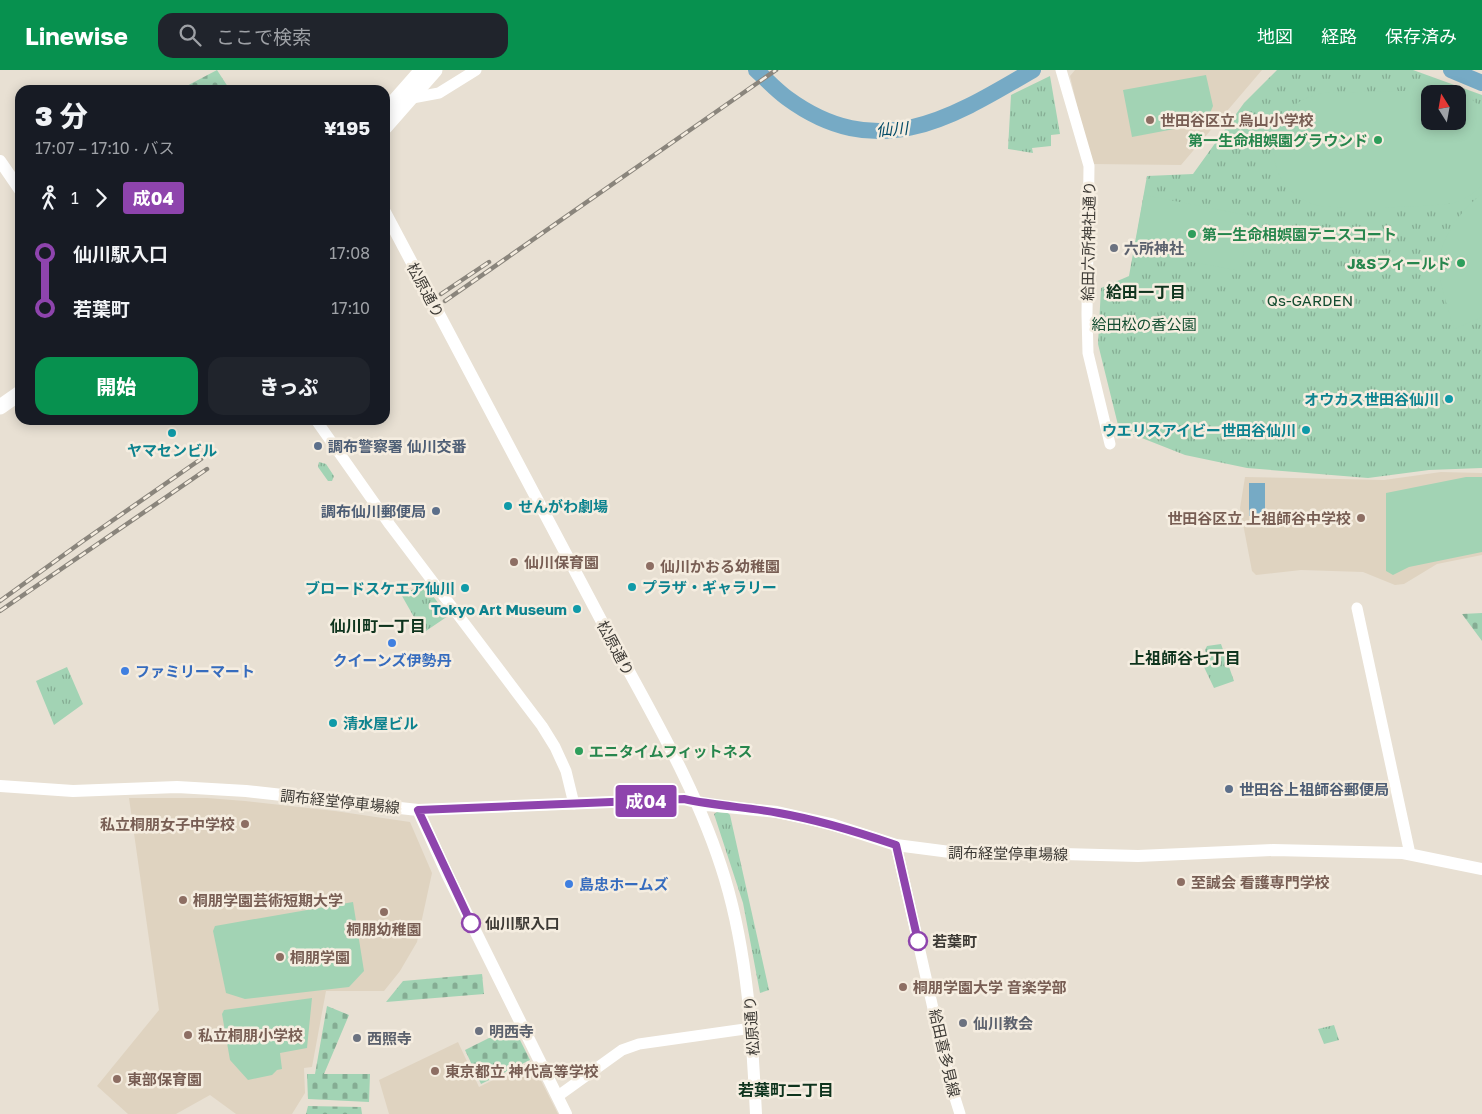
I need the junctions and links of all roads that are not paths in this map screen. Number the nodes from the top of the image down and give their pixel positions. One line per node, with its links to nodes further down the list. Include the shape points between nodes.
1 (422, 70): 7 (highway)
2 (436, 70): 5 (street); 6 (highway)
3 (476, 70): 5 (street)
4 (1061, 70): 18 (street, 給田六所神社通り, via 1089,166 1088,353)
5 (448, 88): 6 (street, via 429,96)
6 (412, 98): 7 (street); 9 (highway)
7 (396, 100): 8 (highway)
8 (390, 107)
9 (390, 122)
10 (0, 161): 11 (main road)
11 (15, 183)
12 (390, 222): 21 (main road, 松原通り, via 654,718)
13 (15, 384): 14 (highway)
14 (0, 395)
15 (15, 396): 16 (highway)
16 (0, 407)
17 (320, 425): 22 (street, via 390,525 542,726 566,771)
18 (1110, 444)
19 (1357, 608): 25 (street)
20 (0, 786): 23 (main road, 調布経堂停車場線, via 73,791 177,787 246,790)
21 (694, 801): 22 (main road, 調布経堂停車場線); 24 (main road, 調布経堂停車場線, via 810,819); 27 (main road, 松原通り, via 712,840 736,918)
22 (574, 804): 23 (main road, 調布経堂停車場線)
23 (418, 810): 28 (main road, via 446,874)
24 (896, 845): 25 (main road, 調布経堂停車場線, via 993,856 1024,852 1157,856 1273,850); 31 (street, 給田喜多見線, via 949,1079)
25 (1410, 854): 26 (main road, 調布経堂停車場線)
26 (1482, 869)
27 (752, 1028): 28 (street, via 640,1044 622,1050); 30 (main road, 松原通り)
28 (558, 1096): 29 (main road)
29 (566, 1114)
30 (756, 1114)
31 (960, 1114)

